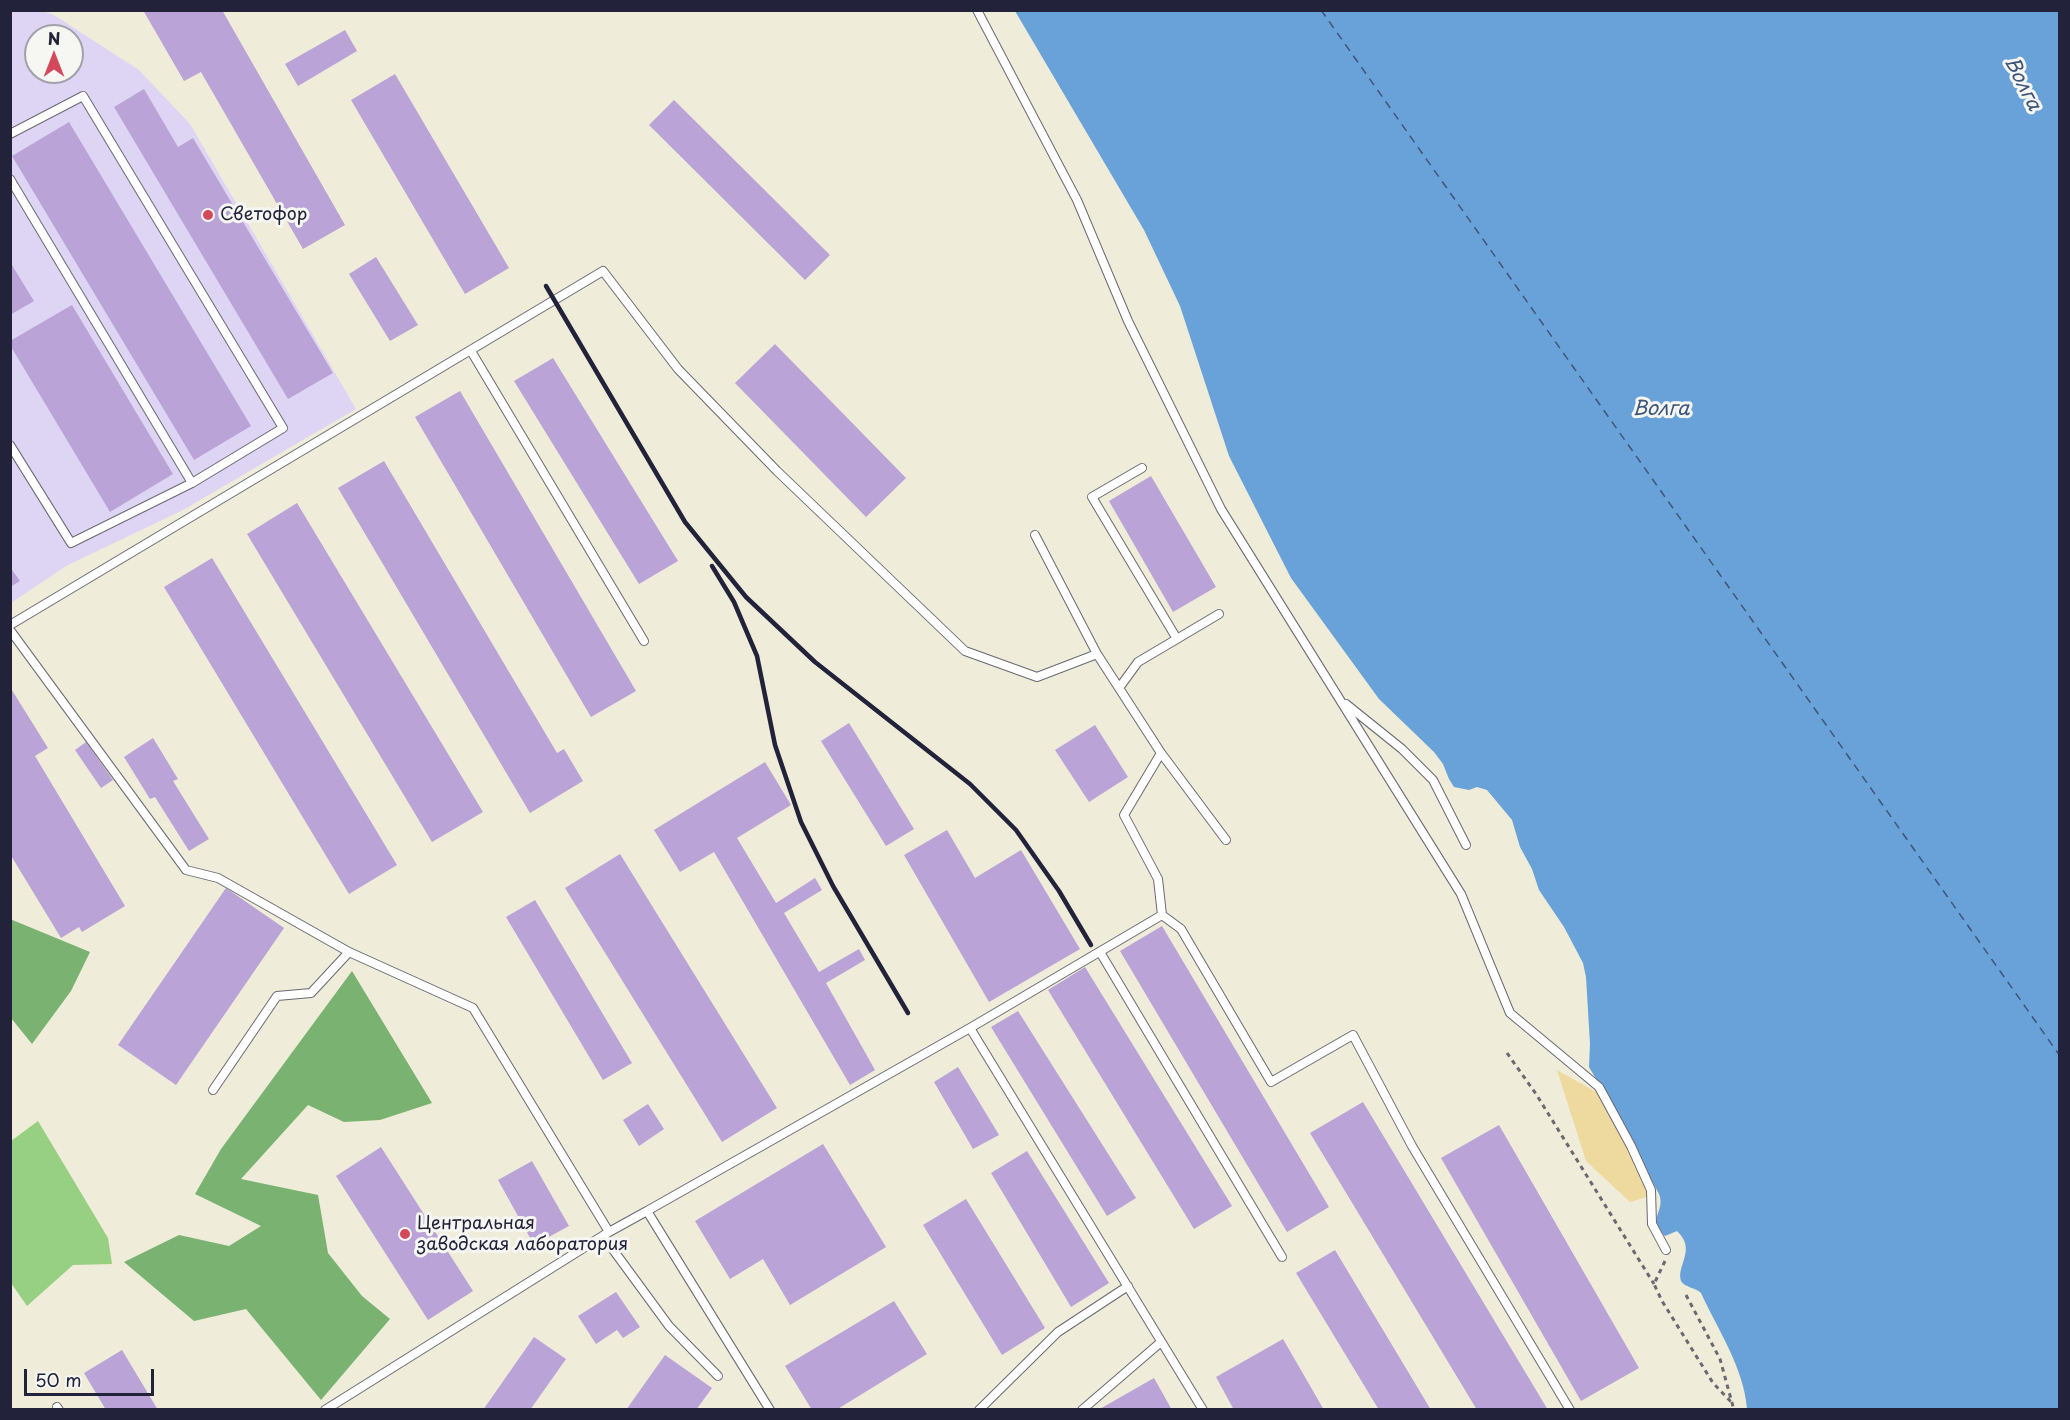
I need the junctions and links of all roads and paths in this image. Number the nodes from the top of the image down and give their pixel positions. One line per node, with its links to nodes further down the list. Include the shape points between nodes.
1 (977, 10): 16 (lane, via 1077,200 1128,321 1221,509)
2 (10, 134): 7 (lane, via 83,96 284,428)
3 (10, 179): 7 (lane)
4 (471, 351): 10 (lane); 13 (lane); 14 (lane, via 603,271 678,369 777,471 964,651 1036,677)
5 (10, 446): 7 (lane, via 71,543)
6 (1142, 468): 12 (lane, via 1092,497)
7 (192, 483)
8 (1035, 535): 14 (lane)
9 (1219, 614): 12 (lane)
10 (10, 625)
11 (10, 630): 22 (lane, via 186,870 218,878)
12 (1177, 639): 15 (lane, via 1138,662)
13 (644, 641)
14 (1097, 654): 15 (lane)
15 (1119, 688): 17 (lane)
16 (1340, 699): 19 (lane, via 1402,749 1433,780); 28 (lane, via 1461,894 1510,1013 1599,1087 1651,1190 1652,1224)
17 (1161, 753): 18 (lane); 20 (lane, via 1124,814 1158,879)
18 (1226, 840)
19 (1466, 845)
20 (1162, 915): 21 (lane); 41 (lane, via 1181,929 1271,1082 1353,1035 1412,1146)
21 (1100, 951): 23 (lane); 29 (lane)
22 (349, 952): 25 (lane, via 311,993 277,996); 27 (lane, via 473,1008)
23 (970, 1028): 26 (lane); 31 (lane)
24 (1507, 1053): 30 (path)
25 (213, 1090)
26 (647, 1211): 27 (lane); 37 (lane)
27 (606, 1234): 34 (lane, via 669,1326); 36 (lane)
28 (1666, 1250): 30 (path, via 1665,1264)
29 (1282, 1257)
30 (1654, 1284): 35 (path, via 1713,1383)
31 (1128, 1286): 33 (lane); 38 (lane, via 1058,1332)
32 (1686, 1295): 35 (path, via 1720,1359)
33 (1161, 1342): 39 (lane); 40 (lane)
34 (718, 1376)
35 (1732, 1404): 42 (path)
36 (325, 1410)
37 (770, 1410)
38 (979, 1410)
39 (1082, 1410)
40 (1203, 1410)
41 (1570, 1410)
42 (1732, 1410)

